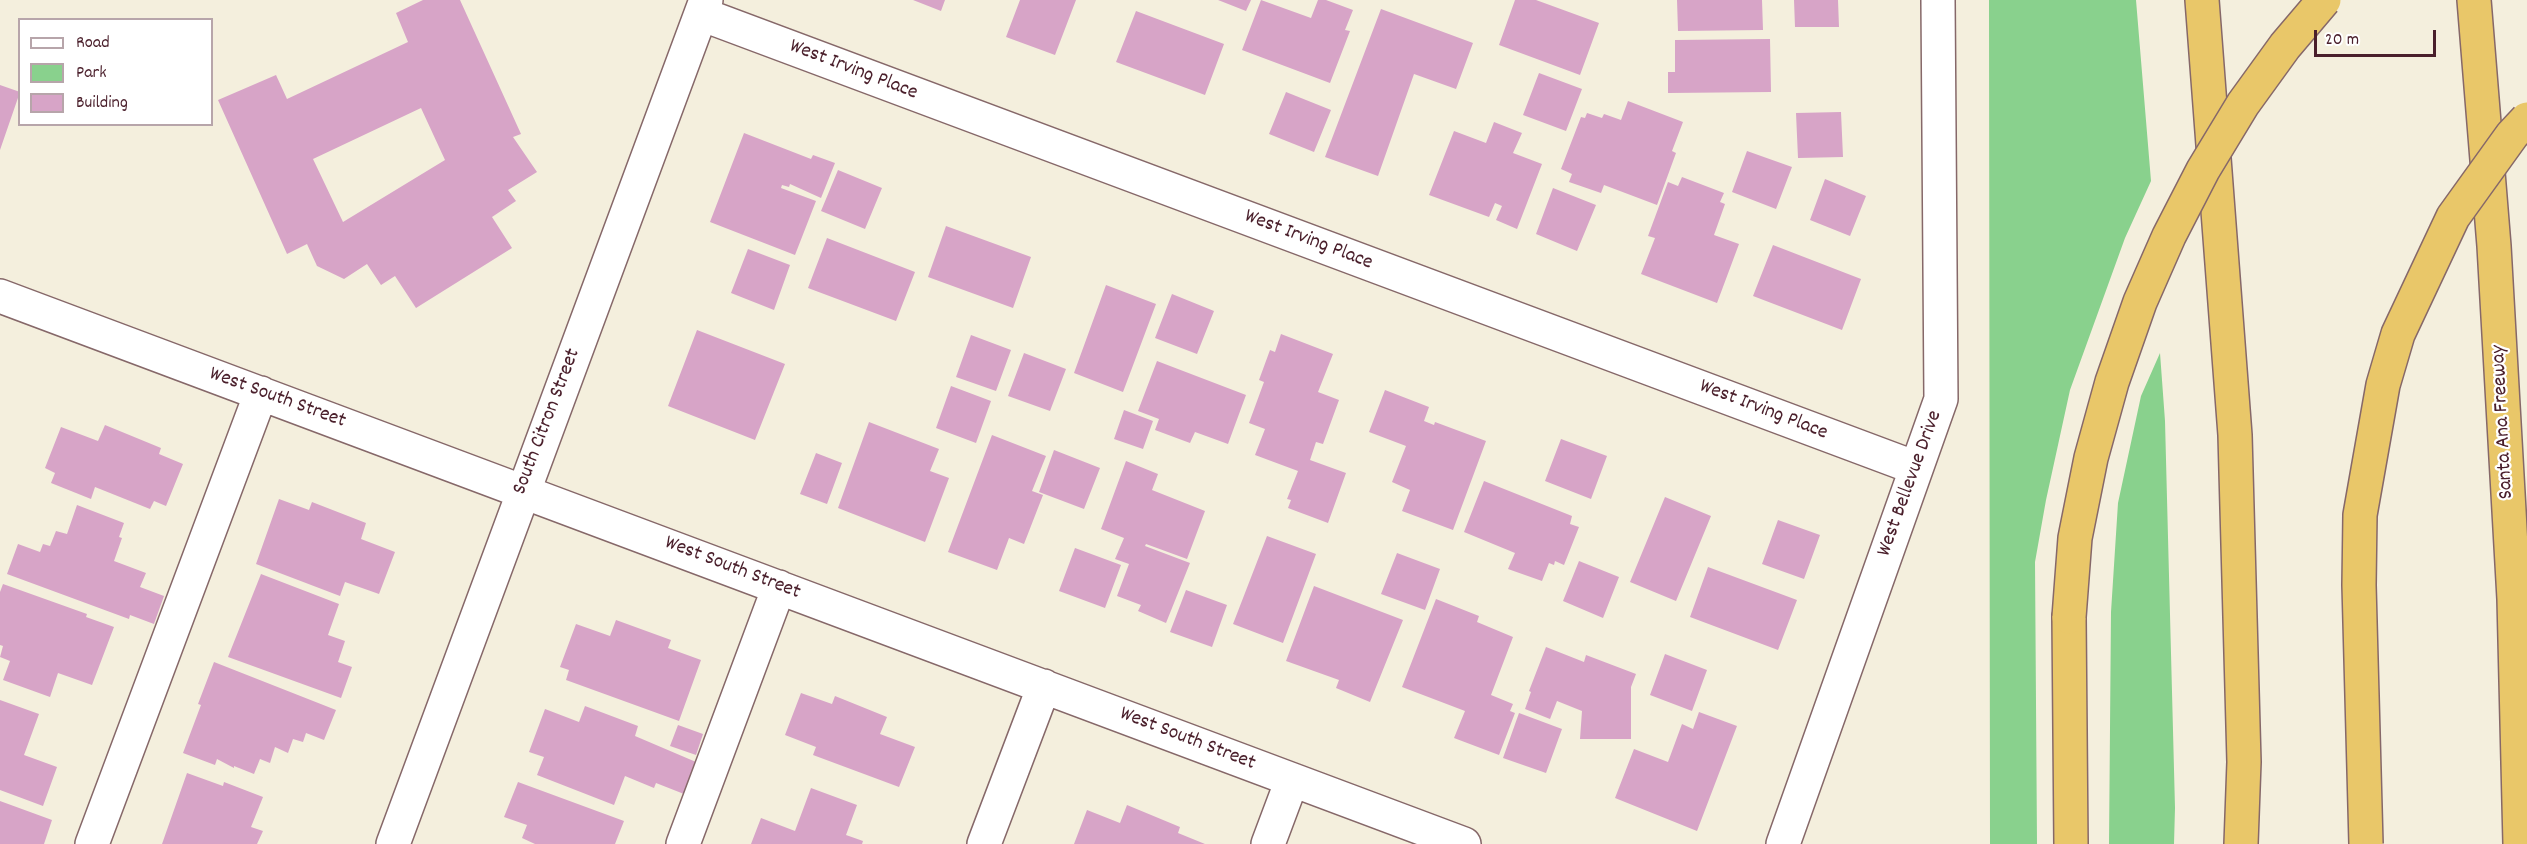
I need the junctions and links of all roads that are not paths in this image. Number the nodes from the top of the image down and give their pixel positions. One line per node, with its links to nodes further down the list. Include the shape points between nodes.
1 (1938, 0): 9 (street, West Bellevue Drive, via 1941,399)
2 (2202, 0): 22 (highway, via 2235,435 2244,762)
3 (2324, 0): 21 (highway, bridge, via 2243,104 2203,170 2140,302 2112,382 2075,538 2069,617)
4 (2474, 0): 24 (highway, Santa Ana Freeway, via 2494,246 2514,599)
5 (703, 7): 9 (street, West Irving Place); 10 (street, South Citron Street)
6 (2527, 119): 23 (highway, bridge, via 2453,217 2398,334 2383,385 2360,515)
7 (3, 306): 8 (street, West South Street)
8 (261, 393): 10 (street, West South Street); 14 (street)
9 (1916, 468): 20 (street, West Bellevue Drive)
10 (522, 490): 11 (street, West South Street); 15 (street, South Citron Street)
11 (779, 587): 12 (street, West South Street); 16 (street)
12 (1044, 686): 13 (street, West South Street); 17 (street)
13 (1292, 780): 18 (street); 19 (street, West South Street)
14 (92, 844)
15 (393, 844)
16 (683, 844)
17 (984, 844)
18 (1268, 844)
19 (1464, 844)
20 (1783, 844)
21 (2071, 844)
22 (2241, 844)
23 (2367, 844)
24 (2520, 844)

